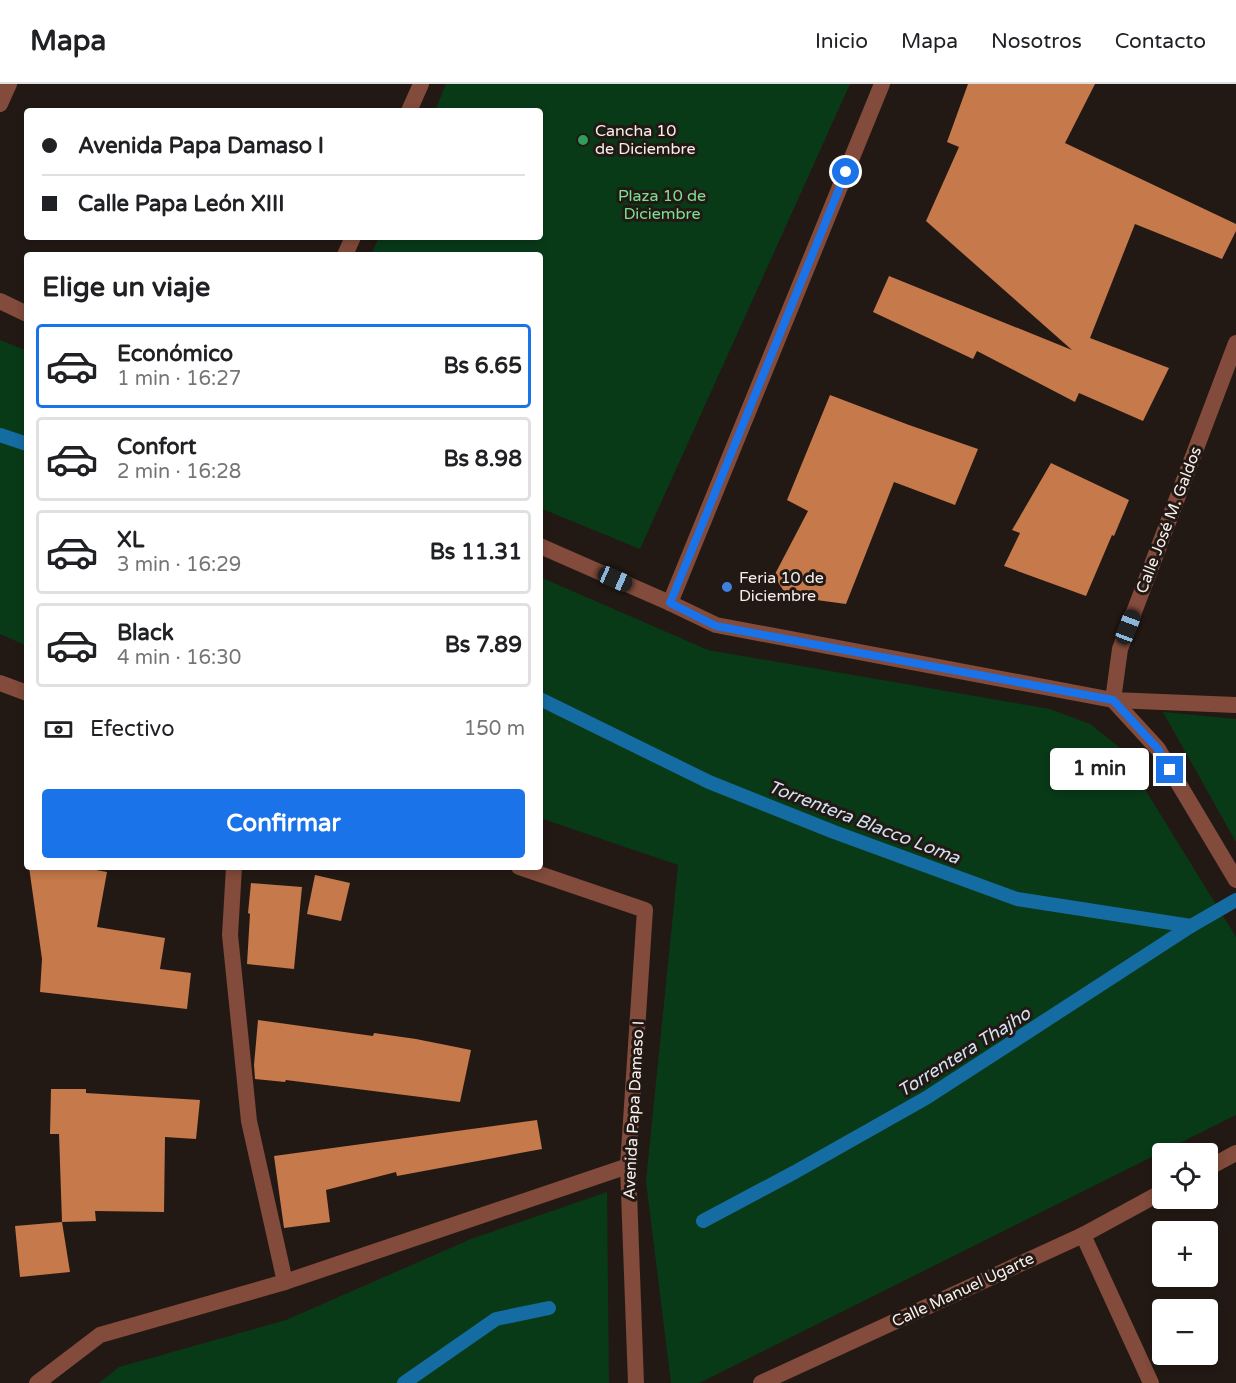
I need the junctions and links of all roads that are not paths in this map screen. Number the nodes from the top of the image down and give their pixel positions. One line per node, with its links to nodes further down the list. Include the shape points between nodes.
1 (9, 84): 4 (street)
2 (421, 84): 5 (street)
3 (882, 84): 10 (street)
4 (0, 104)
5 (410, 108)
6 (0, 301): 7 (street)
7 (24, 313)
8 (1236, 343): 13 (street, Calle José M. Galdos, via 1120,649)
9 (543, 547): 10 (street)
10 (670, 603): 13 (street, via 716,626)
11 (0, 682): 12 (street)
12 (24, 692)
13 (1113, 700): 14 (street); 17 (street, via 1158,749)
14 (1236, 705)
15 (234, 870): 23 (street, via 230,935 249,1121)
16 (528, 870): 20 (street, Avenida Papa Damaso I, via 645,910)
17 (1234, 876)
18 (1236, 1153): 19 (street)
19 (1218, 1163)
20 (628, 1166): 23 (street); 25 (street, Avenida Papa Damaso I)
21 (1152, 1197): 22 (street, Calle Manuel Ugarte)
22 (1083, 1235): 26 (street, Calle Manuel Ugarte); 27 (street)
23 (285, 1282): 24 (street, via 100,1335)
24 (37, 1383)
25 (636, 1383)
26 (761, 1383)
27 (1151, 1383)

